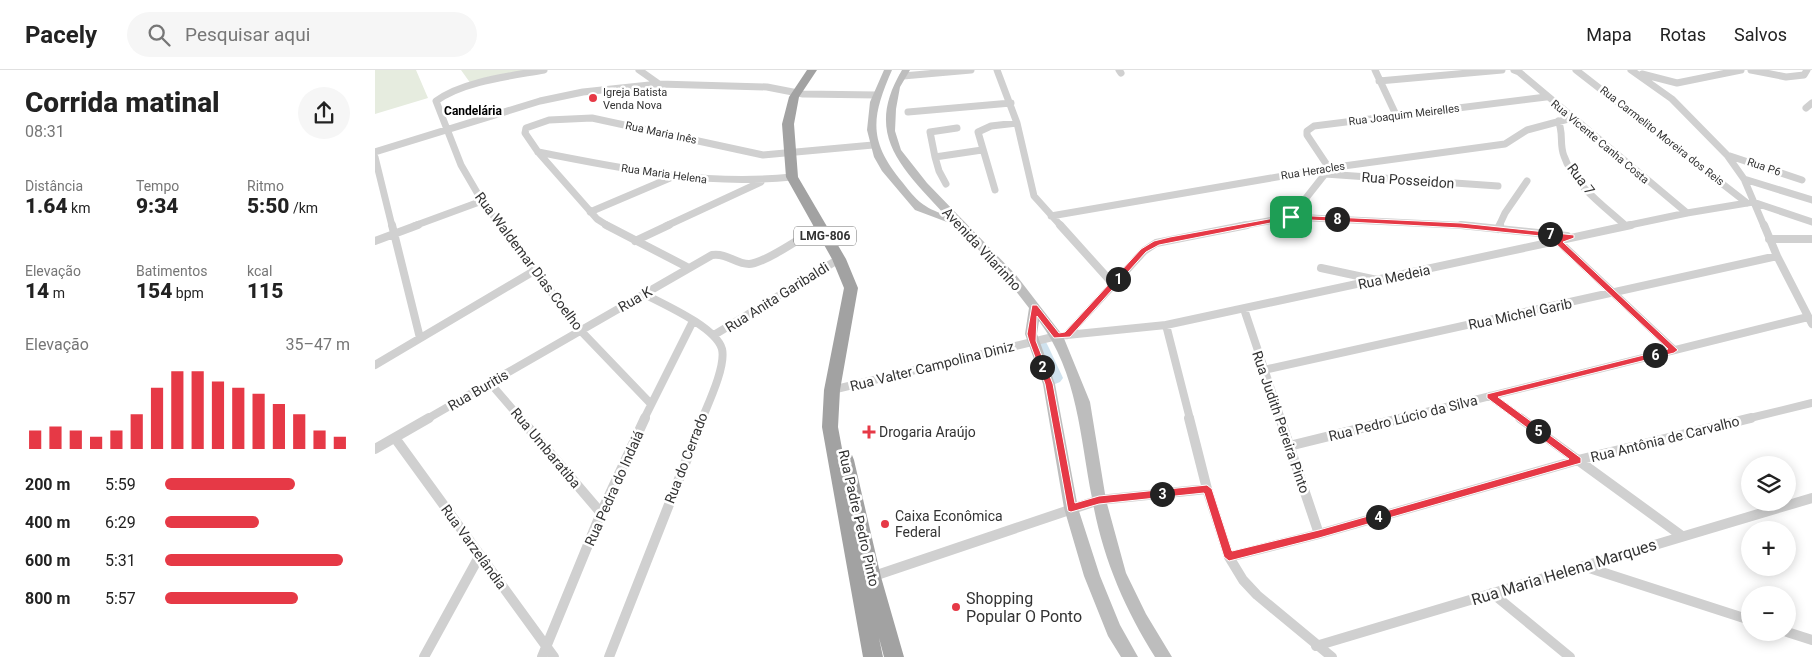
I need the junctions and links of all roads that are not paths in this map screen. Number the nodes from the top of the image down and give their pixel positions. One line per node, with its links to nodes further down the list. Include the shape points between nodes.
1 (544, 70): 33 (street, Rua Waldemar Dias Coelho, via 491,80 437,99)
2 (639, 70): 21 (street)
3 (802, 70): 23 (highway, Rua Padre Pedro Pinto / LMG-806)
4 (811, 70): 23 (highway, Rua Padre Pedro Pinto / LMG-806)
5 (889, 70): 18 (main road); 24 (main road)
6 (971, 70): 16 (street)
7 (997, 70): 26 (street)
8 (1375, 70): 20 (street)
9 (1502, 70): 20 (street)
10 (1514, 70): 25 (street, Rua Vicente Canha Costa)
11 (1576, 70): 54 (street, Rua Carmelito Moreira dos Reis)
12 (1697, 70): 19 (street)
13 (1741, 70): 19 (street)
14 (1751, 70): 15 (street, via 1786,77 1804,75)
15 (1807, 70)
16 (938, 71): 18 (street)
17 (1632, 71): 19 (street, via 1677,83); 39 (street, via 1672,99)
18 (905, 73): 22 (main road, Avenida Vilarinho)
19 (1707, 77)
20 (1379, 81): 28 (street)
21 (659, 84): 23 (street); 33 (street, via 583,92 540,101)
22 (896, 86): 24 (main road); 61 (main road, Avenida Vilarinho, via 890,131 896,150)
23 (796, 90): 24 (street); 38 (highway, Rua Padre Pedro Pinto / LMG-806, via 788,124)
24 (877, 95): 34 (main road, via 872,121)
25 (1547, 97): 28 (street, Rua Joaquim Meirelles); 29 (street, Rua Vicente Canha Costa)
26 (1011, 103): 27 (street); 31 (street)
27 (908, 112)
28 (1397, 117): 42 (street, Rua Joaquim Meirelles, via 1309,128 1307,135)
29 (1571, 118): 30 (street, Rua Heracles); 56 (street, Rua Vicente Canha Costa)
30 (1558, 121): 42 (street, Rua Heracles, via 1527,130 1505,144); 62 (street, Rua 7, via 1563,128 1563,153 1572,171 1594,197)
31 (1017, 123): 35 (street, via 981,129 978,132); 57 (street, via 1034,196)
32 (957, 128): 40 (street, via 930,132)
33 (448, 130): 36 (street); 53 (street, Rua Waldemar Dias Coelho, via 461,165)
34 (873, 145): 38 (street); 61 (main road, via 883,166 919,208)
35 (982, 150): 40 (street); 51 (street)
36 (375, 152)
37 (538, 152): 38 (street, Rua Maria Inês, via 525,133 531,124 591,118 763,155); 43 (street, Rua Maria Helena); 55 (street)
38 (790, 154): 44 (highway, Rua Padre Pedro Pinto / LMG-806)
39 (1727, 155): 45 (street); 46 (street, Rua P6)
40 (935, 156): 49 (street)
41 (375, 157): 64 (street)
42 (1324, 171): 50 (street, Rua Posseidon); 57 (street, Rua Heracles); 58 (street)
43 (671, 177): 47 (street, Rua Maria Helena); 55 (street)
44 (791, 177): 47 (street, Rua Maria Helena); 60 (highway, Rua Padre Pedro Pinto / LMG-806)
45 (1745, 179): 52 (street); 54 (street)
46 (1802, 180)
47 (763, 181): 69 (street)
48 (1527, 181): 63 (street)
49 (946, 184)
50 (1498, 186)
51 (995, 190)
52 (1812, 200)
53 (482, 202): 64 (street); 75 (street, Rua Waldemar Dias Coelho)
54 (1750, 202): 56 (street, Rua Medeia); 59 (street); 66 (street)
55 (590, 212): 69 (street, via 613,230)
56 (1687, 213): 62 (street, Rua Medeia)
57 (1051, 216): 77 (street)
58 (1291, 217): 63 (street); 77 (street, via 1156,243 1144,251)
59 (1812, 222)
60 (820, 226): 72 (highway, Rua Padre Pedro Pinto / LMG-806); 73 (street, Rua K, via 758,263 740,264 721,253)
61 (961, 226): 82 (main road, Avenida Vilarinho, via 1012,278)
62 (1626, 226): 65 (street, Rua Medeia)
63 (1498, 229): 65 (street)
64 (393, 235): 68 (street); 90 (street)
65 (1572, 237): 70 (street, Rua Medeia)
66 (1769, 239): 67 (street); 71 (street)
67 (1812, 239)
68 (375, 241)
69 (635, 241): 73 (street)
70 (1558, 241): 76 (street, Rua Medeia); 78 (street)
71 (1777, 256): 78 (street, Rua Michel Garib); 80 (street)
72 (839, 259): 88 (street, Rua Anita Garibaldi); 96 (highway, Rua Padre Pedro Pinto / LMG-806, via 851,288)
73 (689, 268): 79 (street, Rua K)
74 (1321, 268): 76 (street)
75 (534, 271): 87 (street, Rua Waldemar Dias Coelho); 90 (street)
76 (1380, 281): 83 (street, Rua Medeia)
77 (1114, 285): 89 (street)
78 (1613, 293): 92 (street); 94 (street, Rua Michel Garib)
79 (644, 294): 84 (street); 87 (street, Rua K)
80 (1802, 305): 81 (street); 85 (street)
81 (1812, 305)
82 (1035, 307): 89 (main road, Avenida Vilarinho); 91 (main road)
83 (1244, 309): 86 (street, Rua Medeia); 94 (street, Rua Judith Pereira Pinto)
84 (693, 321): 88 (street); 99 (street, Rua Pedra do Indaiá)
85 (1810, 321): 92 (street, Rua Pedro Lúcio da Silva)
86 (1167, 325): 89 (street, Rua Medeia); 104 (street)
87 (581, 331): 95 (street, Rua Buritis); 99 (street, Rua Waldemar Dias Coelho)
88 (714, 336): 123 (street, Rua do Cerrado, via 722,348 710,399)
89 (1062, 336): 91 (street, Rua Medeia); 106 (main road, Avenida Vilarinho, via 1083,402)
90 (420, 338): 93 (street)
91 (1032, 338): 96 (street, Rua Valter Campolina Diniz); 107 (main road, via 1049,384)
92 (1674, 350): 97 (street, Rua Pedro Lúcio da Silva)
93 (375, 365)
94 (1264, 370): 101 (street, Rua Judith Pereira Pinto)
95 (490, 382): 100 (street, Rua Buritis); 108 (street, Rua Umbaratiba)
96 (835, 385): 114 (highway, Rua Padre Pedro Pinto / LMG-806, via 830,427)
97 (1490, 396): 101 (street, Rua Pedro Lúcio da Silva); 103 (street)
98 (1812, 403): 103 (street, Rua Antônia de Carvalho)
99 (651, 404): 108 (street, Rua Pedra do Indaiá)
100 (395, 438): 102 (street, Rua Buritis); 111 (street, Rua Varzelândia)
101 (1289, 446): 109 (street, Rua Judith Pereira Pinto)
102 (375, 449)
103 (1577, 460): 109 (street, Rua Antônia de Carvalho); 110 (street)
104 (1207, 489): 106 (street); 112 (street)
105 (1812, 498): 110 (street, Rua Maria Helena Marques)
106 (1099, 500): 107 (street); 127 (main road, Avenida Vilarinho, via 1119,574 1140,619)
107 (1071, 508): 114 (street); 126 (main road, via 1091,576 1114,630)
108 (601, 513): 120 (street, Rua Pedra do Indaiá)
109 (1319, 534): 112 (street, Rua Antônia de Carvalho)
110 (1682, 536): 113 (street, Rua Maria Helena Marques)
111 (480, 555): 120 (street, Rua Varzelândia); 121 (street)
112 (1229, 557): 119 (street, via 1257,595)
113 (1583, 566): 115 (street, Rua Maria Helena Marques); 116 (street)
114 (865, 579): 124 (highway, Rua Padre Pedro Pinto / LMG-806); 125 (highway, Rua Padre Pedro Pinto / LMG-806)
115 (1492, 593): 119 (street, Rua Maria Helena Marques); 129 (street)
116 (1741, 617)
117 (1796, 635): 118 (street)
118 (1812, 640)
119 (1316, 646): 128 (street)
120 (544, 652): 122 (street, Rua Varzelândia)
121 (424, 657)
122 (554, 657)
123 (609, 657)
124 (873, 657)
125 (894, 657)
126 (1130, 657)
127 (1164, 657)
128 (1332, 657)
129 (1570, 657)

